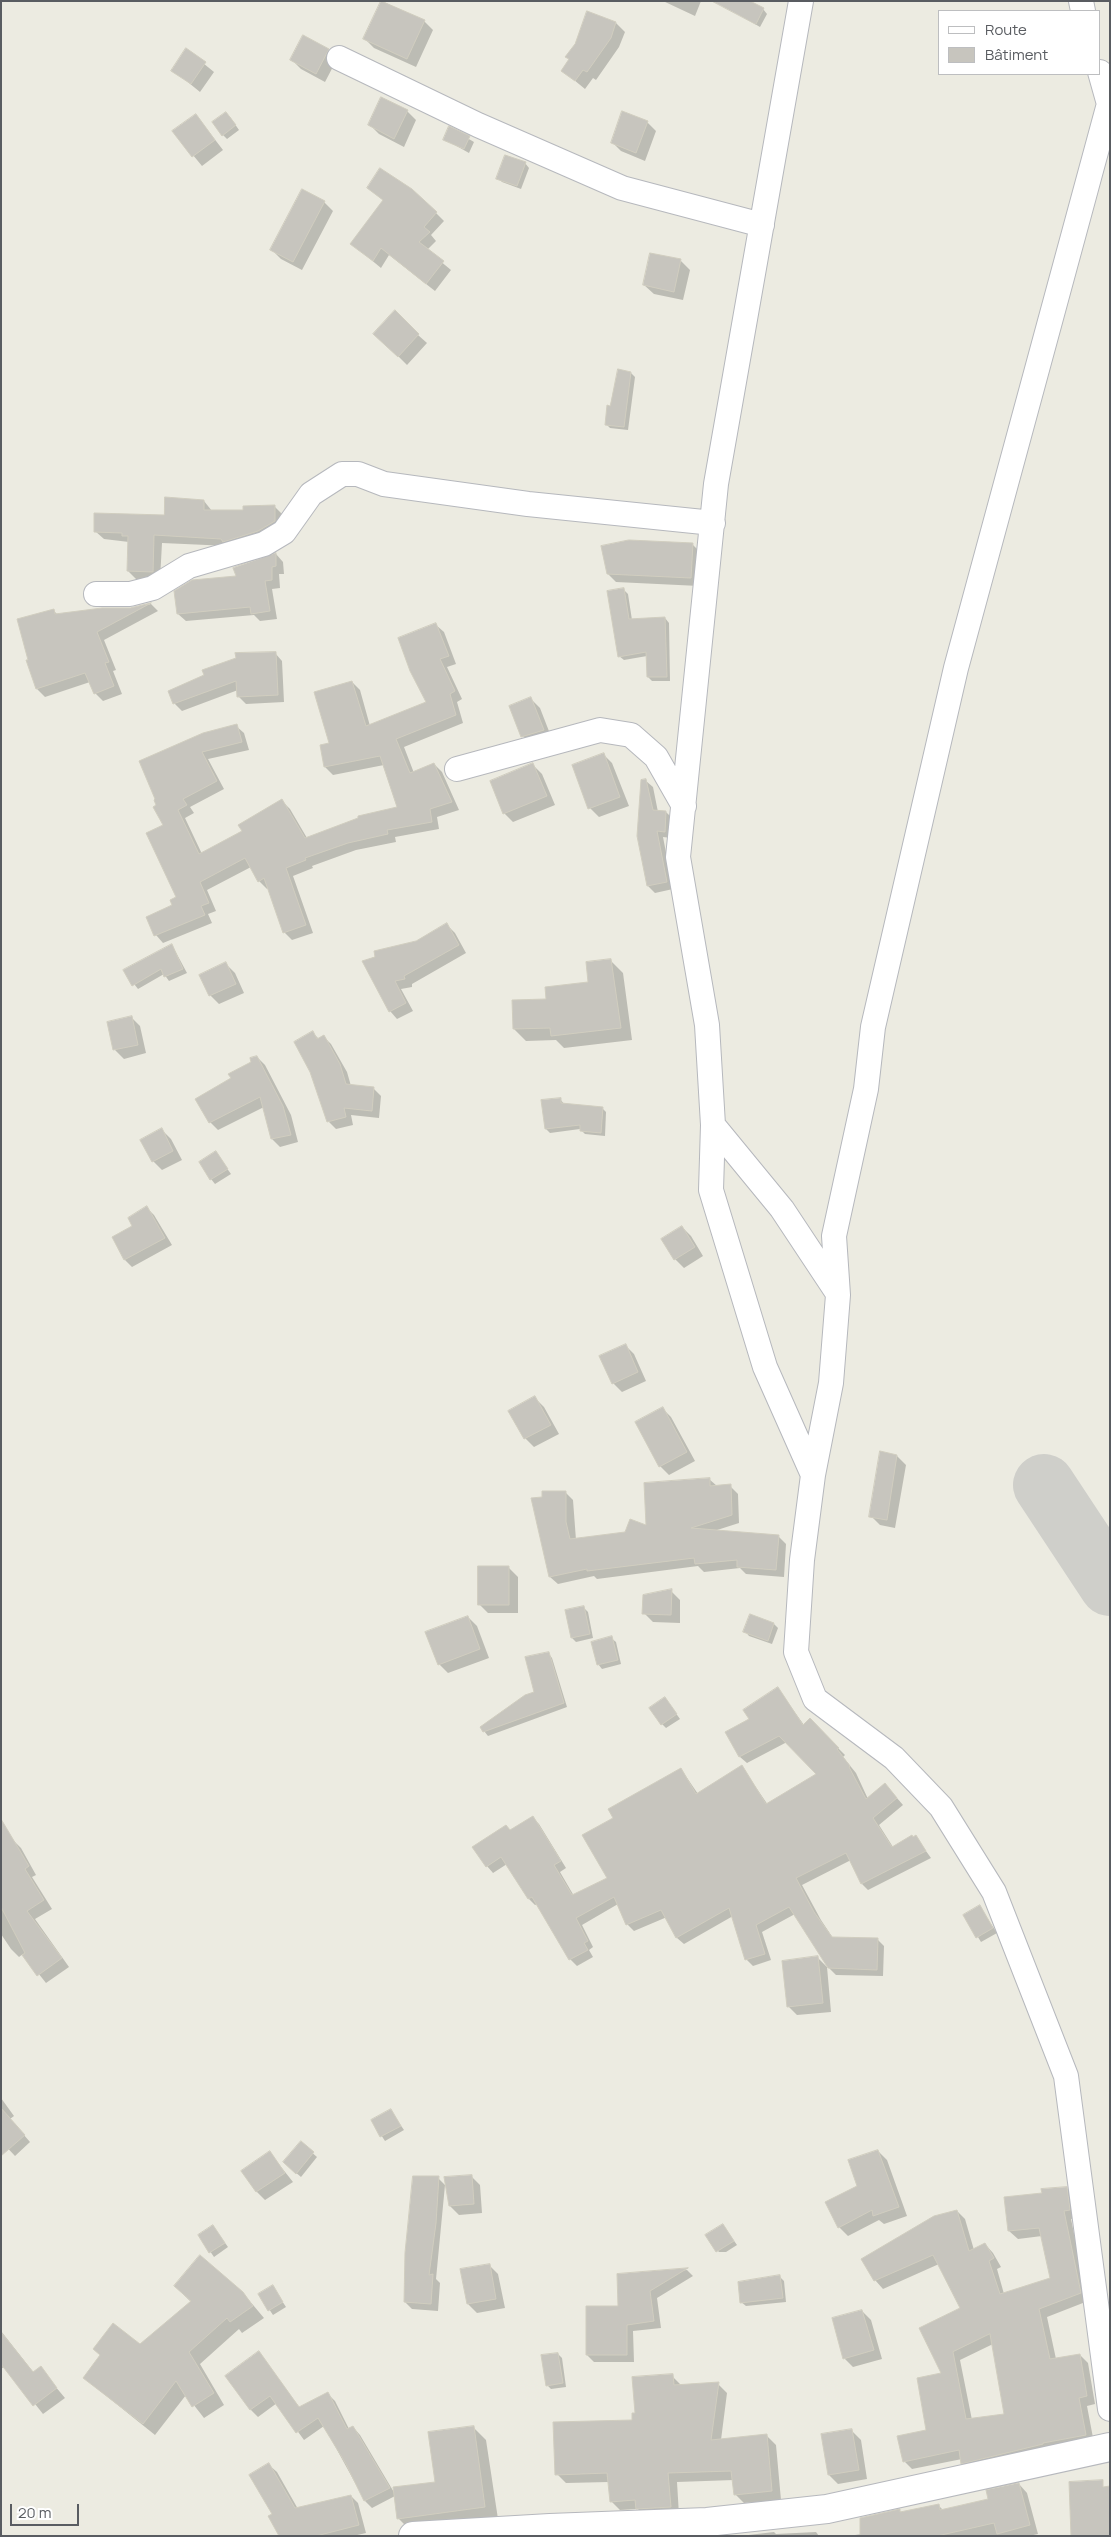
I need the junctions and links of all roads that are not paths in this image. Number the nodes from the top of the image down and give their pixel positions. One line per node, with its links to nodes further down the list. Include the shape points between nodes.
1 (801, 1): 4 (street)
2 (339, 58): 4 (street, via 478,125 622,188)
3 (1101, 75): 10 (street, via 1110,104 956,668 873,1027 866,1089 834,1236)
4 (762, 226): 5 (street, via 716,484)
5 (713, 523): 6 (street, via 528,504 384,484 358,474 342,474 311,494 284,532 264,544 189,566 152,588 130,594); 8 (street)
6 (96, 594)
7 (457, 769): 8 (street, via 600,730 631,735 656,757)
8 (684, 806): 9 (street, via 678,857 707,1024)
9 (712, 1125): 10 (street, via 782,1209); 11 (street, via 710,1190 765,1367)
10 (838, 1295): 11 (street, via 831,1383)
11 (813, 1475): 12 (street, via 802,1560 796,1652 815,1699 894,1758 941,1808 994,1892 1066,2076)
12 (1110, 2409)
13 (1110, 2447): 14 (street, via 827,2509 707,2522)
14 (413, 2536)

